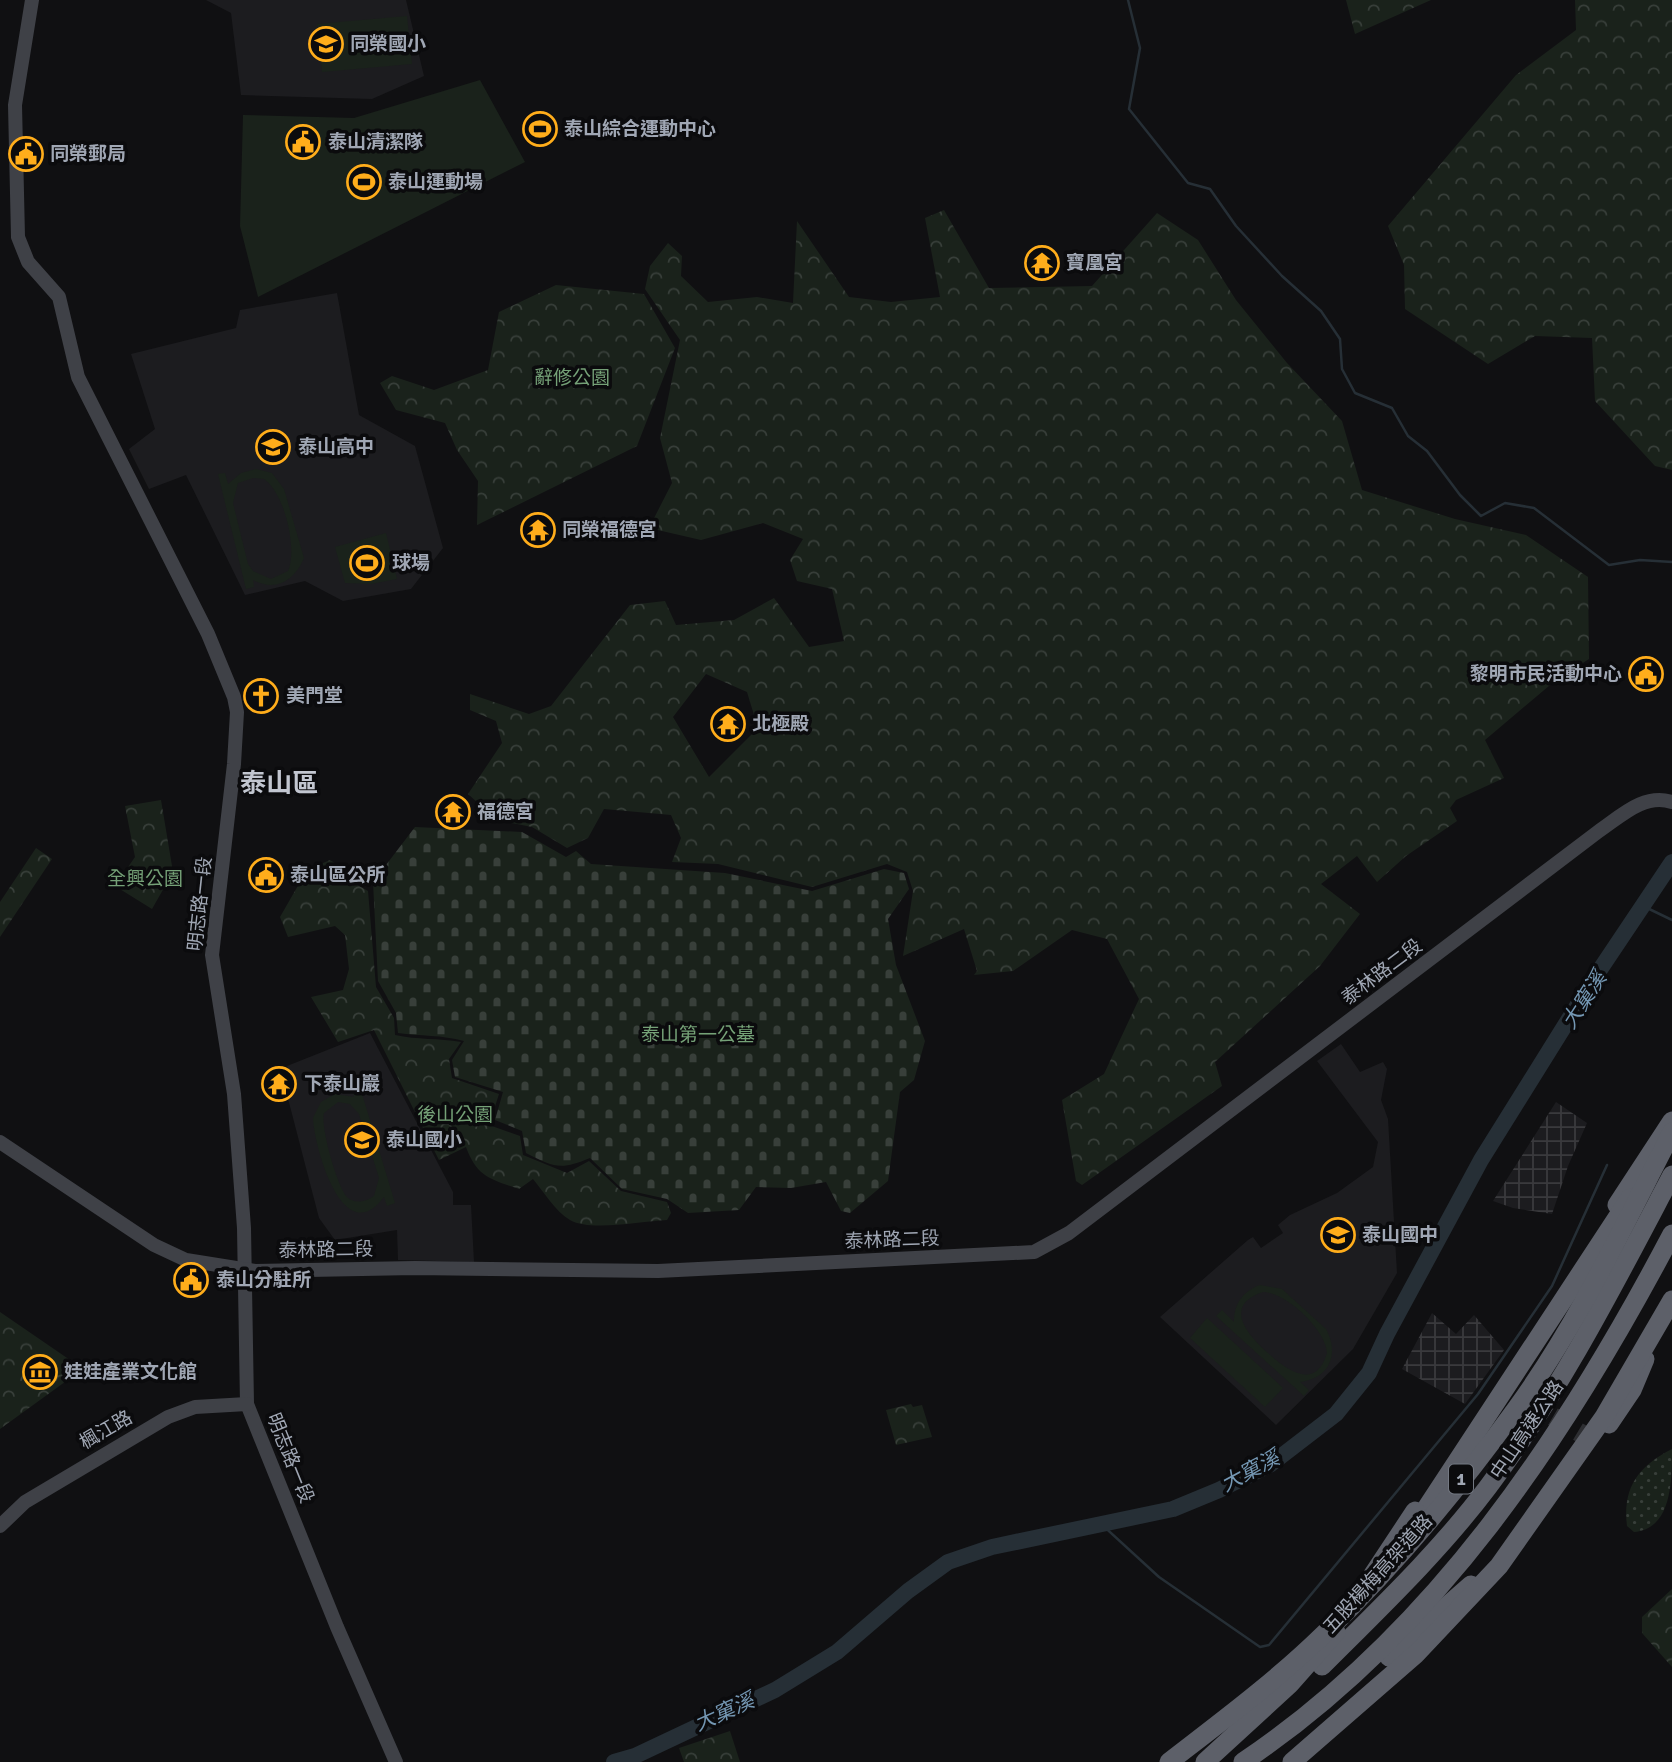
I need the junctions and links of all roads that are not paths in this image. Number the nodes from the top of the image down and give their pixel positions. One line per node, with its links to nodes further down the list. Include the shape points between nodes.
1 (32, 0): 8 (main road, 明志路一段, via 15,114 15,216 23,254 59,297 78,377 208,634 234,696 237,734 212,955 234,1094)
2 (1672, 802): 8 (main road, 泰林路二段, via 1658,798 1621,815 1069,1233 1034,1252 658,1271)
3 (1672, 1121): 14 (highway)
4 (1672, 1132): 10 (highway); 18 (highway, 五股楊梅高架道路 / 1, bridge, via 1557,1345 1517,1409 1420,1530 1324,1634)
5 (0, 1142): 8 (main road, 泰林路二段, via 154,1245 186,1260)
6 (1672, 1175): 20 (highway, 中山高速公路 / 1, via 1567,1371 1488,1487 1401,1588 1315,1673)
7 (1672, 1234): 16 (highway, 中山高速公路, via 1585,1390 1497,1517 1380,1650)
8 (244, 1270): 12 (main road, 明志路一段)
9 (1672, 1298): 16 (highway, via 1632,1390 1589,1439 1552,1502 1502,1558 1392,1655); 22 (highway, bridge, via 1604,1417 1499,1566 1416,1654)
10 (1505, 1388): 11 (highway); 14 (highway, via 1438,1492)
11 (1527, 1401)
12 (247, 1404): 13 (main road, 楓江路, via 195,1407 168,1417 25,1502); 17 (main road, 明志路一段)
13 (0, 1526)
14 (1340, 1626): 15 (highway)
15 (1263, 1710): 19 (highway); 20 (highway)
16 (1278, 1738): 21 (highway, 中山高速公路)
17 (396, 1762)
18 (1169, 1762)
19 (1191, 1762)
20 (1206, 1762)
21 (1242, 1762)
22 (1292, 1762)

